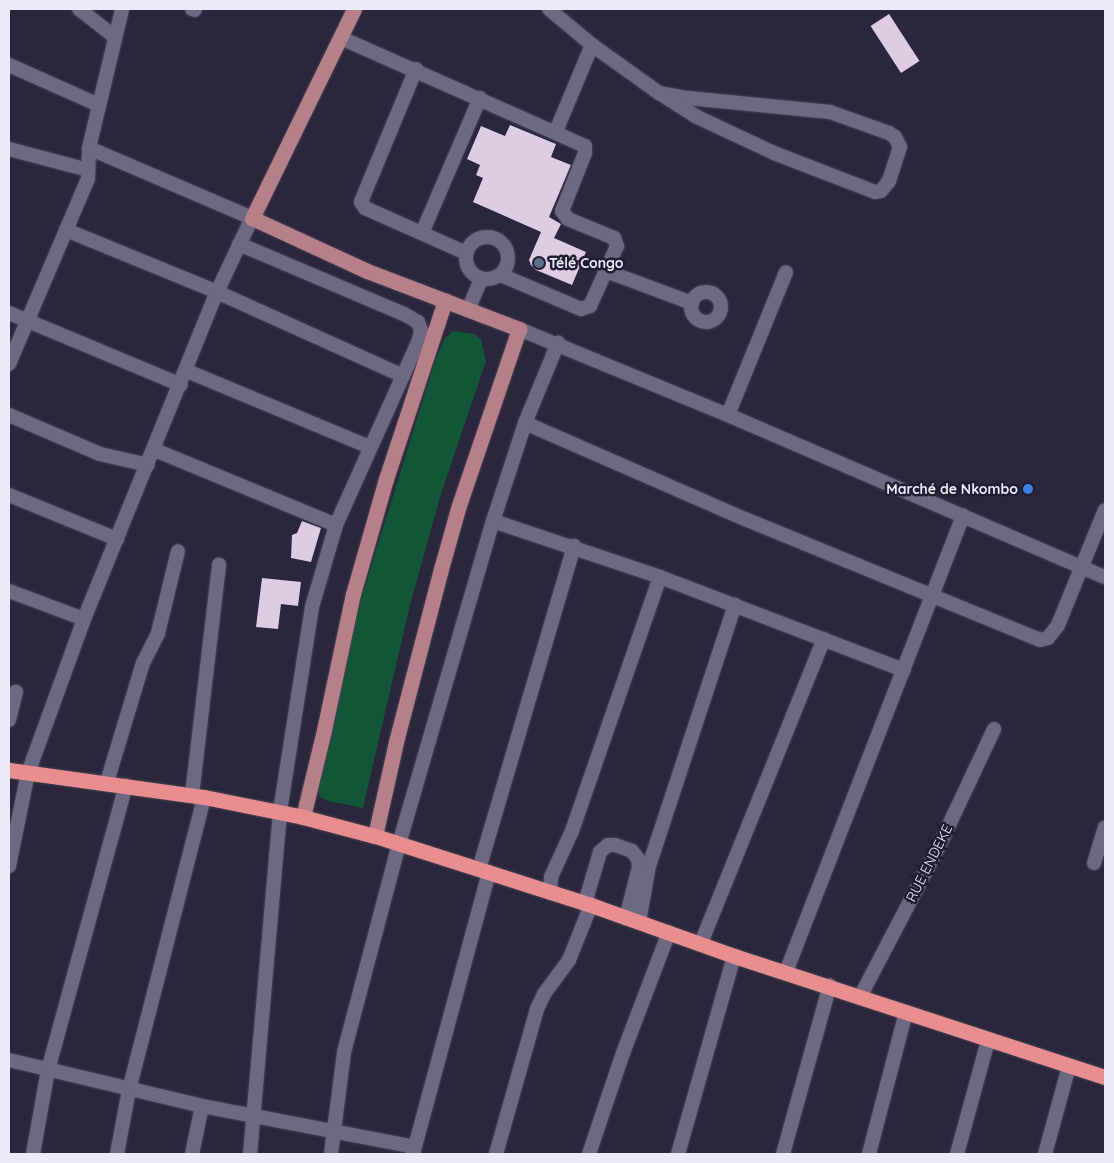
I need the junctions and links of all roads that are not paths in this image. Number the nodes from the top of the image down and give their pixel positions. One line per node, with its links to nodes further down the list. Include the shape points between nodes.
1 (79, 9): 5 (street)
2 (122, 9): 5 (street)
3 (354, 9): 6 (main road)
4 (549, 9): 7 (street)
5 (115, 37): 12 (street)
6 (341, 38): 9 (street); 17 (main road)
7 (592, 45): 10 (street); 13 (street)
8 (9, 66): 12 (street)
9 (416, 70): 11 (street); 19 (street, via 361,202 365,208)
10 (660, 93): 10 (street, via 830,112 889,133 900,147 889,181 875,192 774,153 696,117)
11 (480, 98): 13 (street); 19 (street)
12 (99, 105): 14 (street)
13 (556, 131): 22 (street, via 585,146 562,211 568,218 614,238 617,246)
14 (89, 148): 16 (street); 17 (street)
15 (9, 149): 16 (street)
16 (88, 170): 18 (street, via 84,189)
17 (252, 218): 20 (street); 27 (main road, via 322,252)
18 (66, 230): 26 (street); 31 (street)
19 (422, 233): 21 (street)
20 (239, 244): 26 (street); 36 (street, via 412,317 420,326 421,334)
21 (466, 253): 24 (street, via 473,242 484,237 501,242 508,252 508,264); 25 (street, via 470,272)
22 (606, 271): 24 (street, via 590,306 581,309); 28 (street)
23 (786, 272): 39 (street)
24 (501, 274): 25 (street, via 492,280)
25 (481, 279): 29 (street)
26 (217, 292): 35 (street); 36 (street)
27 (445, 302): 29 (main road); 71 (main road, via 386,478 353,594)
28 (692, 303)
29 (468, 310): 32 (main road)
30 (9, 313): 31 (street)
31 (27, 321): 34 (street); 37 (street)
32 (519, 329): 33 (street); 73 (main road, via 441,569)
33 (558, 343): 39 (street); 40 (street)
34 (9, 364)
35 (187, 370): 37 (street); 41 (street)
36 (403, 376): 41 (street)
37 (181, 385): 42 (street)
38 (9, 415): 43 (street, via 100,454)
39 (728, 415): 46 (street)
40 (526, 423): 47 (street); 57 (street, via 744,520)
41 (370, 448): 48 (street)
42 (155, 450): 43 (street); 48 (street)
43 (148, 465): 49 (street)
44 (9, 495): 49 (street)
45 (1105, 510): 53 (street)
46 (963, 515): 53 (street); 57 (street)
47 (493, 520): 50 (street); 74 (street)
48 (336, 525): 70 (street, via 312,607)
49 (116, 539): 59 (street)
50 (574, 546): 54 (street); 77 (street)
51 (178, 551): 67 (street, via 158,634 143,662)
52 (219, 565): 69 (street)
53 (1081, 566): 55 (street); 57 (street, via 1058,625 1048,638 1040,640)
54 (660, 577): 58 (street); 78 (street, via 572,831 551,878)
55 (1105, 577)
56 (9, 591): 59 (street)
57 (932, 598): 61 (street)
58 (735, 605): 60 (street); 80 (street)
59 (84, 619): 66 (street)
60 (824, 639): 61 (street); 82 (street)
61 (904, 670): 84 (street)
62 (16, 692): 63 (street)
63 (9, 720)
64 (994, 729): 86 (street, RUE ENDEKE, via 940,844)
65 (9, 770): 66 (highway)
66 (28, 772): 67 (highway); 76 (street)
67 (107, 782): 68 (highway)
68 (126, 785): 69 (highway); 91 (street)
69 (198, 796): 70 (highway); 93 (street)
70 (280, 812): 71 (highway); 95 (street)
71 (302, 817): 73 (highway)
72 (1105, 828): 75 (street)
73 (375, 836): 74 (highway)
74 (400, 844): 77 (highway); 96 (street, via 344,1052)
75 (1094, 863)
76 (9, 866)
77 (484, 870): 78 (highway); 97 (street)
78 (550, 893): 79 (highway)
79 (588, 904): 80 (highway); 80 (street, via 600,852 608,845 632,851 639,868); 103 (street, via 569,960 537,1009)
80 (633, 920): 81 (highway)
81 (669, 932): 82 (highway); 104 (street)
82 (702, 943): 83 (highway)
83 (734, 956): 84 (highway); 105 (street)
84 (786, 972): 85 (highway)
85 (830, 985): 86 (highway); 106 (street)
86 (860, 996): 87 (highway)
87 (906, 1012): 88 (highway); 107 (street)
88 (988, 1041): 90 (highway); 108 (street)
89 (9, 1060): 91 (street)
90 (1069, 1066): 92 (highway); 109 (street)
91 (48, 1070): 93 (street); 98 (street)
92 (1105, 1078)
93 (129, 1090): 94 (street); 99 (street)
94 (202, 1106): 95 (street); 100 (street)
95 (252, 1117): 96 (street); 101 (street)
96 (334, 1132): 97 (street); 102 (street)
97 (413, 1151)
98 (33, 1154)
99 (117, 1154)
100 (192, 1154)
101 (250, 1154)
102 (331, 1154)
103 (496, 1154)
104 (589, 1154)
105 (678, 1154)
106 (783, 1154)
107 (869, 1154)
108 (957, 1154)
109 (1045, 1154)

